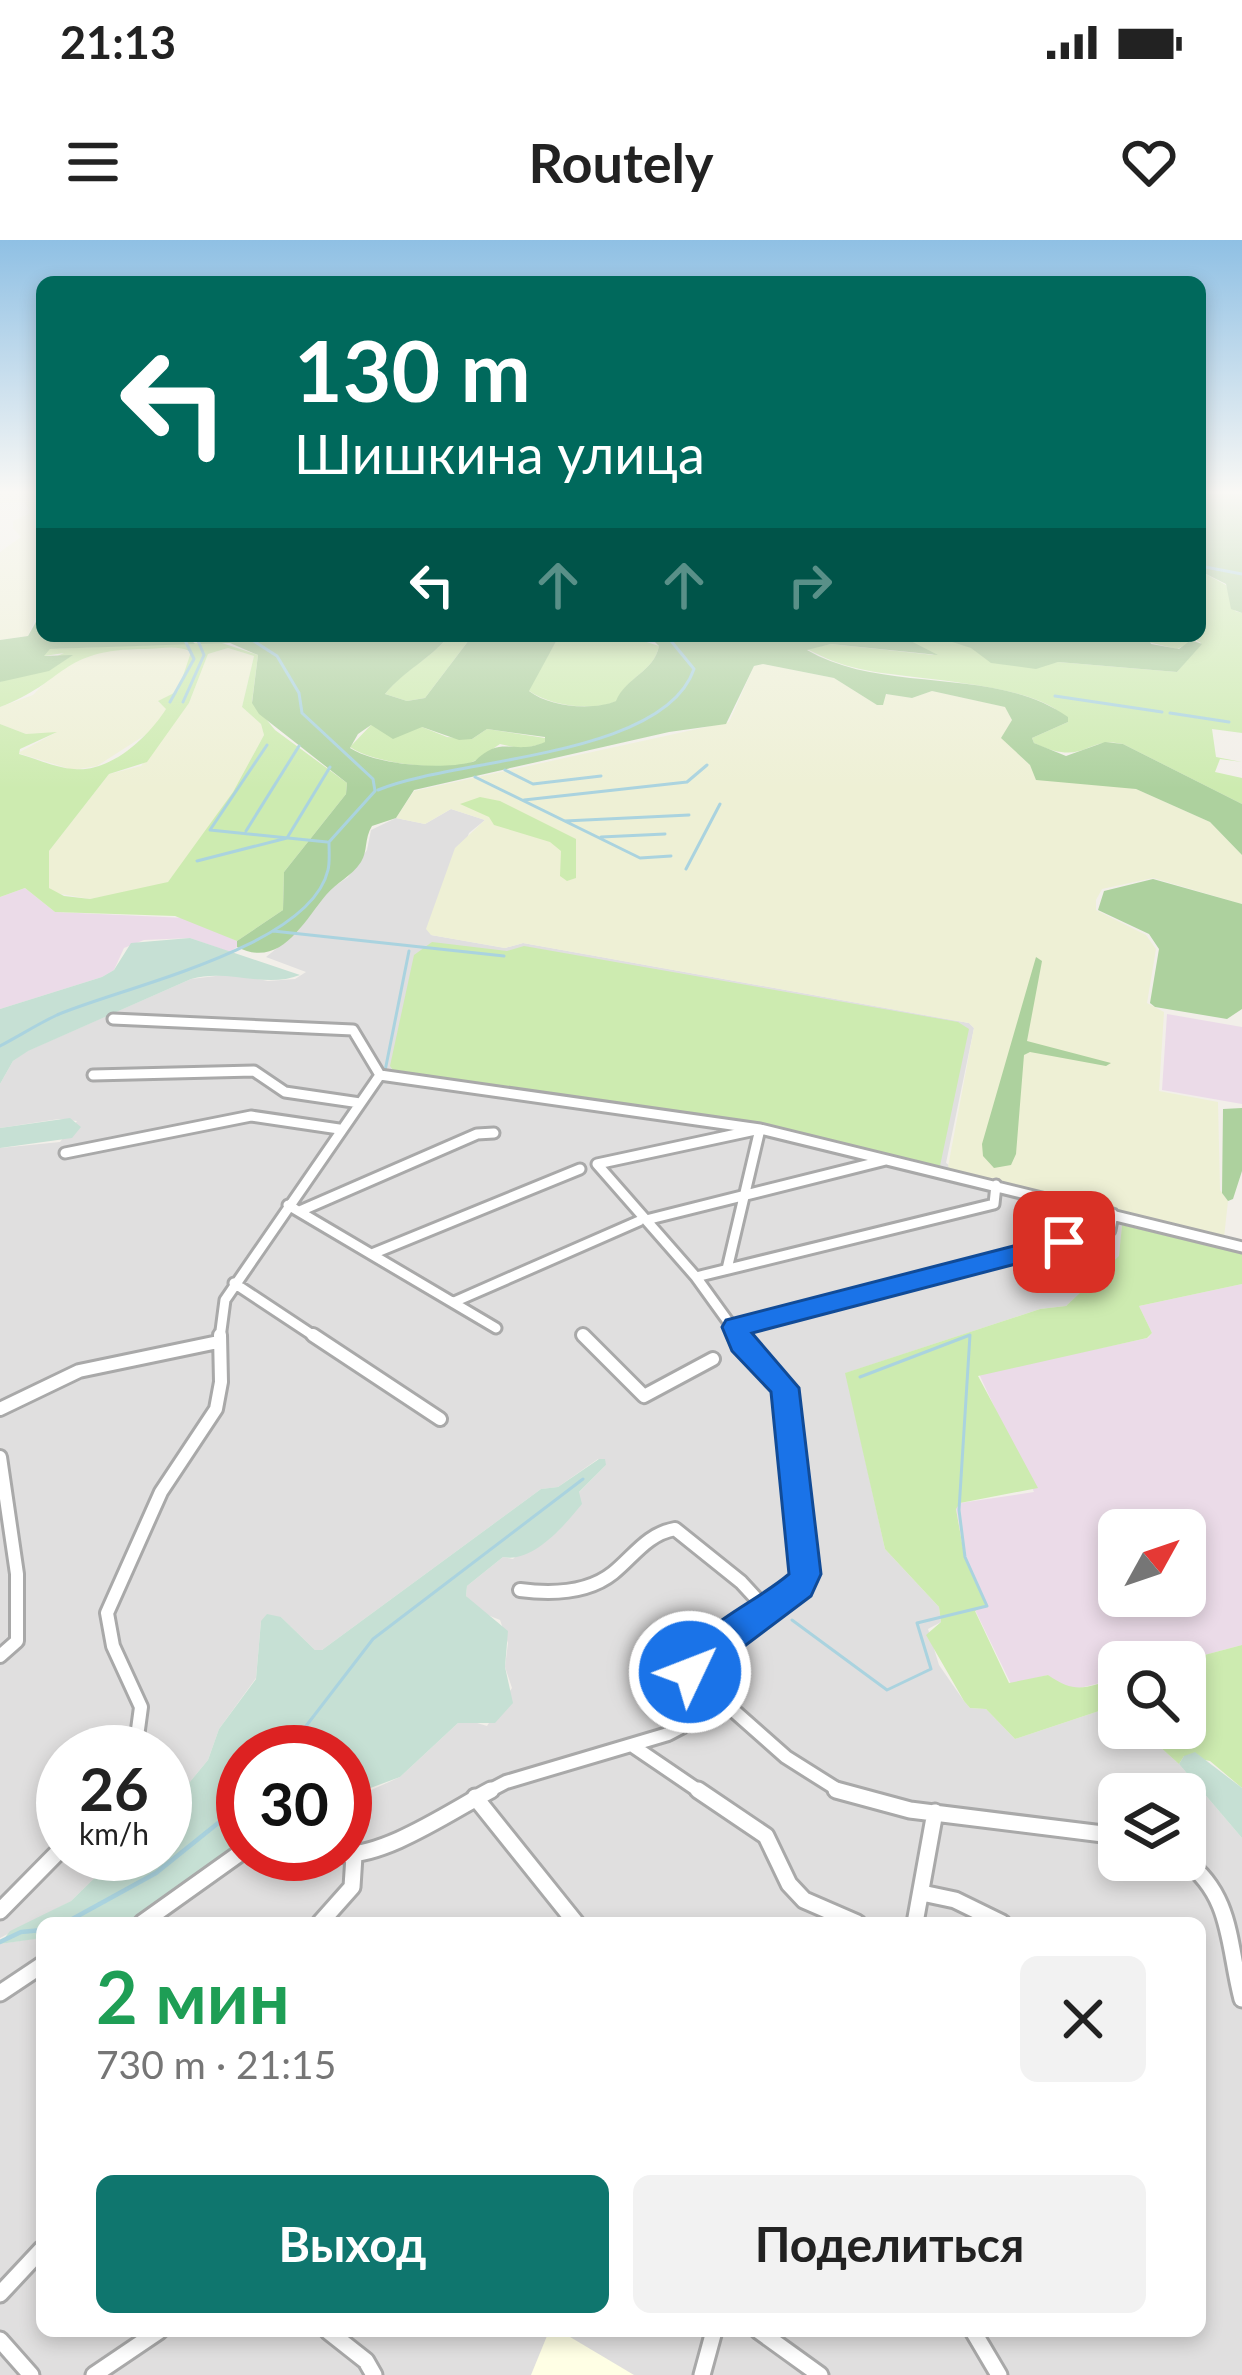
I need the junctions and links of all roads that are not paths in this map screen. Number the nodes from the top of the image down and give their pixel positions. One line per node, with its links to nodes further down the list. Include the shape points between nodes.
1 (113, 1019): 3 (street, via 353,1030)
2 (93, 1075): 4 (street, via 239,1070 286,1092)
3 (380, 1076): 4 (street); 7 (street)
4 (360, 1103): 5 (street)
5 (339, 1129): 8 (street, via 251,1116); 13 (street)
6 (461, 1129): 13 (street, via 494,1133)
7 (760, 1130): 9 (street); 12 (street); 15 (street, via 597,1164)
8 (64, 1153)
9 (886, 1160): 11 (street); 12 (street)
10 (580, 1169): 17 (street)
11 (996, 1186): 14 (street); 18 (street, via 994,1204)
12 (744, 1197): 15 (street); 18 (street)
13 (294, 1208): 17 (street); 20 (street)
14 (1113, 1214): 16 (street); 22 (street, via 1109,1230)
15 (643, 1220): 19 (street); 21 (street)
16 (1242, 1247)
17 (372, 1254): 21 (street)
18 (727, 1269): 19 (street)
19 (696, 1277): 22 (street)
20 (234, 1282): 25 (street); 28 (street)
21 (454, 1302): 23 (street)
22 (736, 1327): 31 (street, via 785,1388 805,1574 800,1586)
23 (496, 1328)
24 (583, 1335): 26 (street, via 644,1396)
25 (218, 1342): 27 (street, via 79,1371); 34 (street, via 216,1411 176,1464 108,1608 110,1640 141,1698)
26 (713, 1359)
27 (0, 1409)
28 (440, 1419)
29 (0, 1457): 32 (street, via 17,1634)
30 (520, 1591): 31 (street, via 599,1583 674,1529)
31 (764, 1607): 33 (street, via 690,1672)
32 (0, 1656)
33 (728, 1703): 35 (street); 37 (street, via 840,1792)
34 (141, 1725)
35 (634, 1746): 36 (street, via 539,1769); 49 (street, via 766,1836 809,1906)
36 (475, 1798): 39 (street); 48 (street)
37 (935, 1812): 38 (street); 44 (street)
38 (1098, 1834)
39 (372, 1847)
40 (216, 1870): 46 (street)
41 (36, 1874): 45 (street)
42 (1206, 1877): 54 (street, via 1228,1910)
43 (351, 1881): 47 (street)
44 (922, 1893): 50 (street); 51 (street)
45 (0, 1911)
46 (150, 1917)
47 (325, 1917)
48 (572, 1917)
49 (839, 1917)
50 (916, 1917)
51 (990, 1917)
52 (36, 1969): 53 (street)
53 (0, 1993)
54 (1242, 1999)
55 (36, 2255): 56 (street)
56 (0, 2294)
57 (150, 2337): 64 (street)
58 (336, 2337): 65 (street)
59 (712, 2337): 66 (street)
60 (767, 2337): 67 (street)
61 (977, 2337): 68 (street)
62 (0, 2340): 63 (street)
63 (31, 2375)
64 (94, 2375)
65 (374, 2375)
66 (702, 2375)
67 (820, 2375)
68 (999, 2375)

